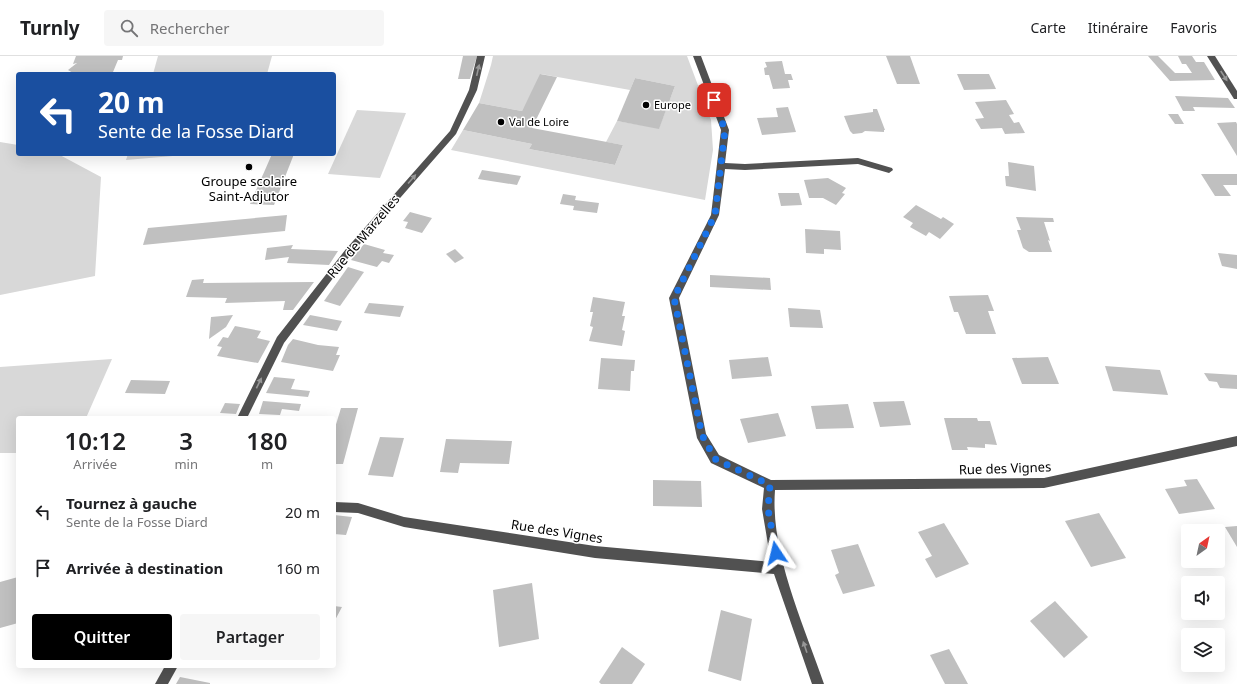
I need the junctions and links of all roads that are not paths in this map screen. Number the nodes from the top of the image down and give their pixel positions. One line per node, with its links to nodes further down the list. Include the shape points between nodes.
1 (481, 56): 7 (street, Rue de Marzelles, one-way to 1, via 280,340 349,251 453,132 473,90)
2 (696, 56): 5 (street, via 725,130)
3 (1211, 56): 4 (street, one-way to 4)
4 (1237, 97)
5 (721, 166): 6 (street, via 745,167 858,160); 9 (street, via 715,215 674,298 702,435 715,459)
6 (890, 170)
7 (243, 416)
8 (1237, 442): 9 (street, Rue des Vignes, via 1044,484)
9 (770, 485): 11 (street, via 768,509)
10 (336, 507): 11 (street, Rue des Vignes, via 358,508 404,522 595,552)
11 (778, 568): 14 (street, one-way to 11)
12 (171, 668): 13 (street)
13 (161, 684)
14 (818, 684)

